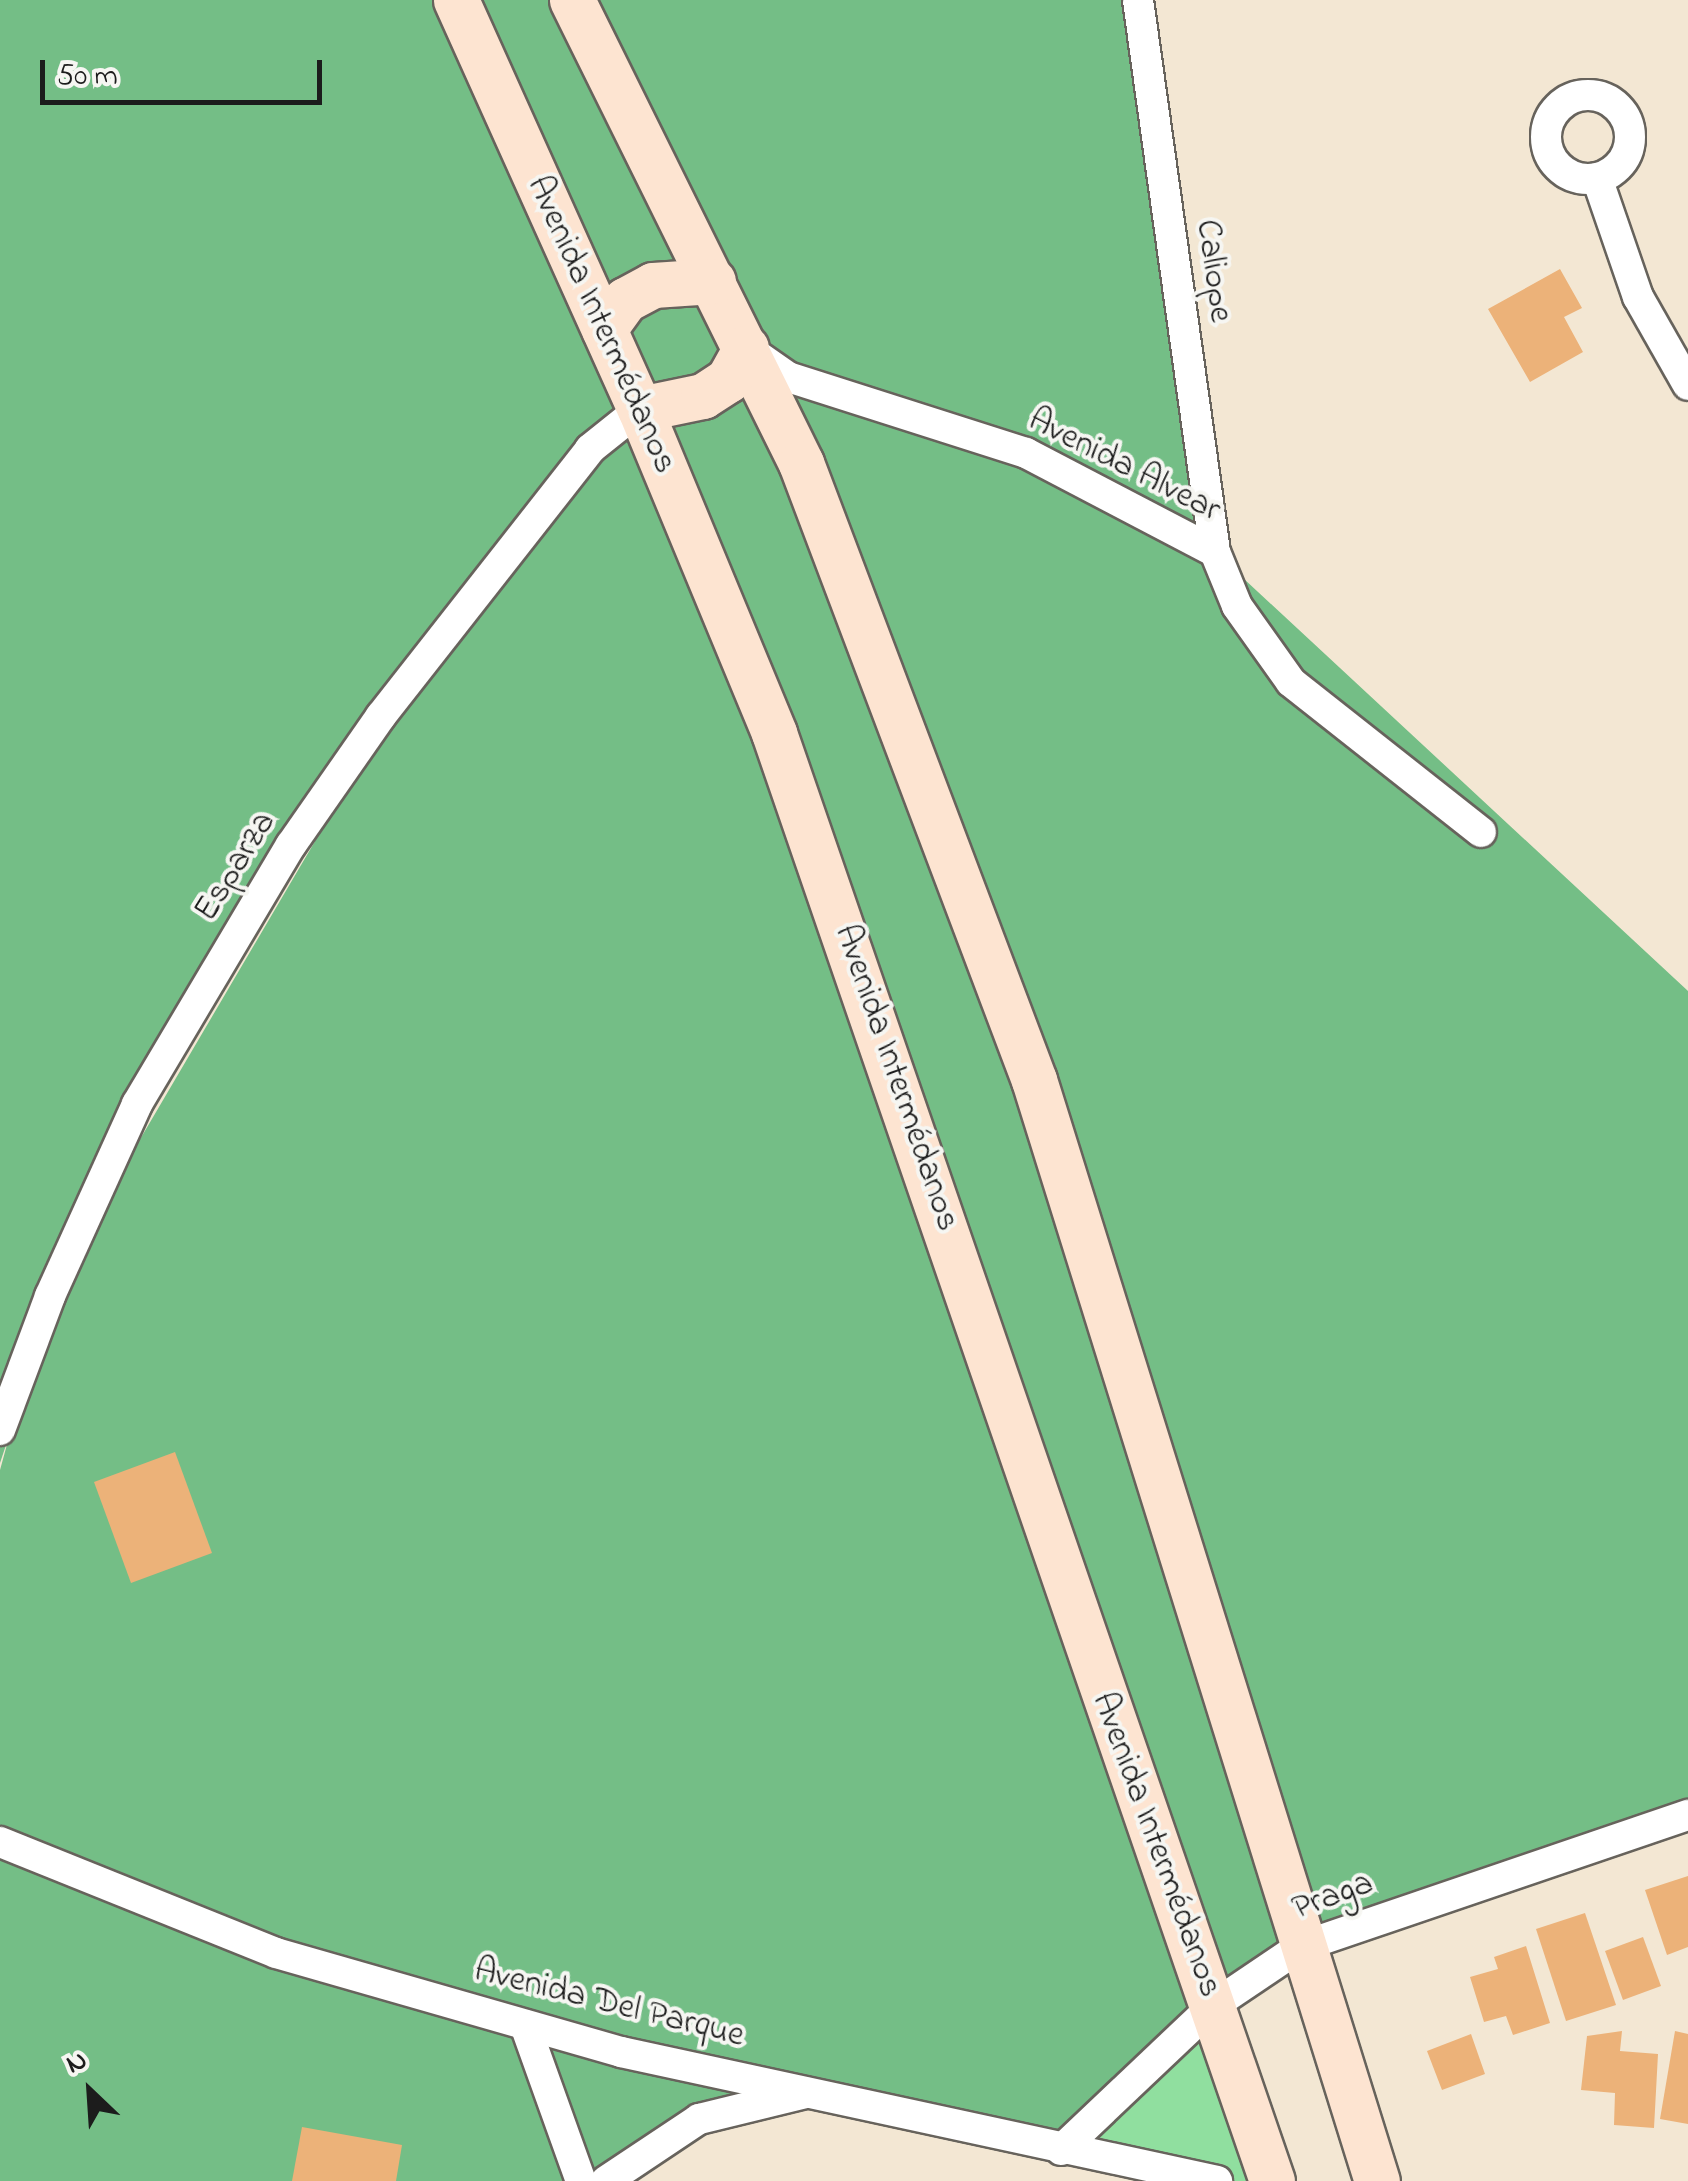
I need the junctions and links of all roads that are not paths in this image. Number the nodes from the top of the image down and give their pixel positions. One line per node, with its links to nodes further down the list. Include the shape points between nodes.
1 (456, 0): 6 (main road, Avenida Intermédanos)
2 (572, 0): 5 (main road)
3 (1138, 0): 10 (street, Caliope)
4 (1597, 178): 8 (street, via 1638,297)
5 (714, 280): 6 (main road, via 653,286 625,300); 7 (main road)
6 (604, 329): 9 (main road, Avenida Intermédanos)
7 (746, 348): 9 (main road, via 728,380 703,396); 10 (street, Avenida Alvear, via 788,378 1026,453); 15 (main road, via 800,462 1034,1080)
8 (1688, 385)
9 (640, 409): 12 (street, Esparza, via 590,449 381,716 291,845 137,1104 50,1296); 16 (main road, Avenida Intermédanos, via 774,733 950,1228 1100,1692)
10 (1215, 552): 11 (street, Avenida Alvear, via 1237,606 1291,682)
11 (1481, 832)
12 (0, 1430)
13 (1688, 1814): 15 (street, Praga)
14 (0, 1842): 17 (street, Avenida Del Parque, via 276,1953)
15 (1300, 1946): 16 (street, Praga); 24 (main road)
16 (1214, 2005): 19 (street, Praga); 23 (main road, Avenida Intermédanos)
17 (525, 2024): 18 (street, Avenida Del Parque, via 621,2052); 20 (street)
18 (812, 2091): 19 (street, Avenida Del Parque); 21 (street, via 699,2119)
19 (1061, 2150): 22 (street, Avenida Del Parque)
20 (581, 2181)
21 (606, 2181)
22 (1217, 2181)
23 (1272, 2181)
24 (1377, 2181)

